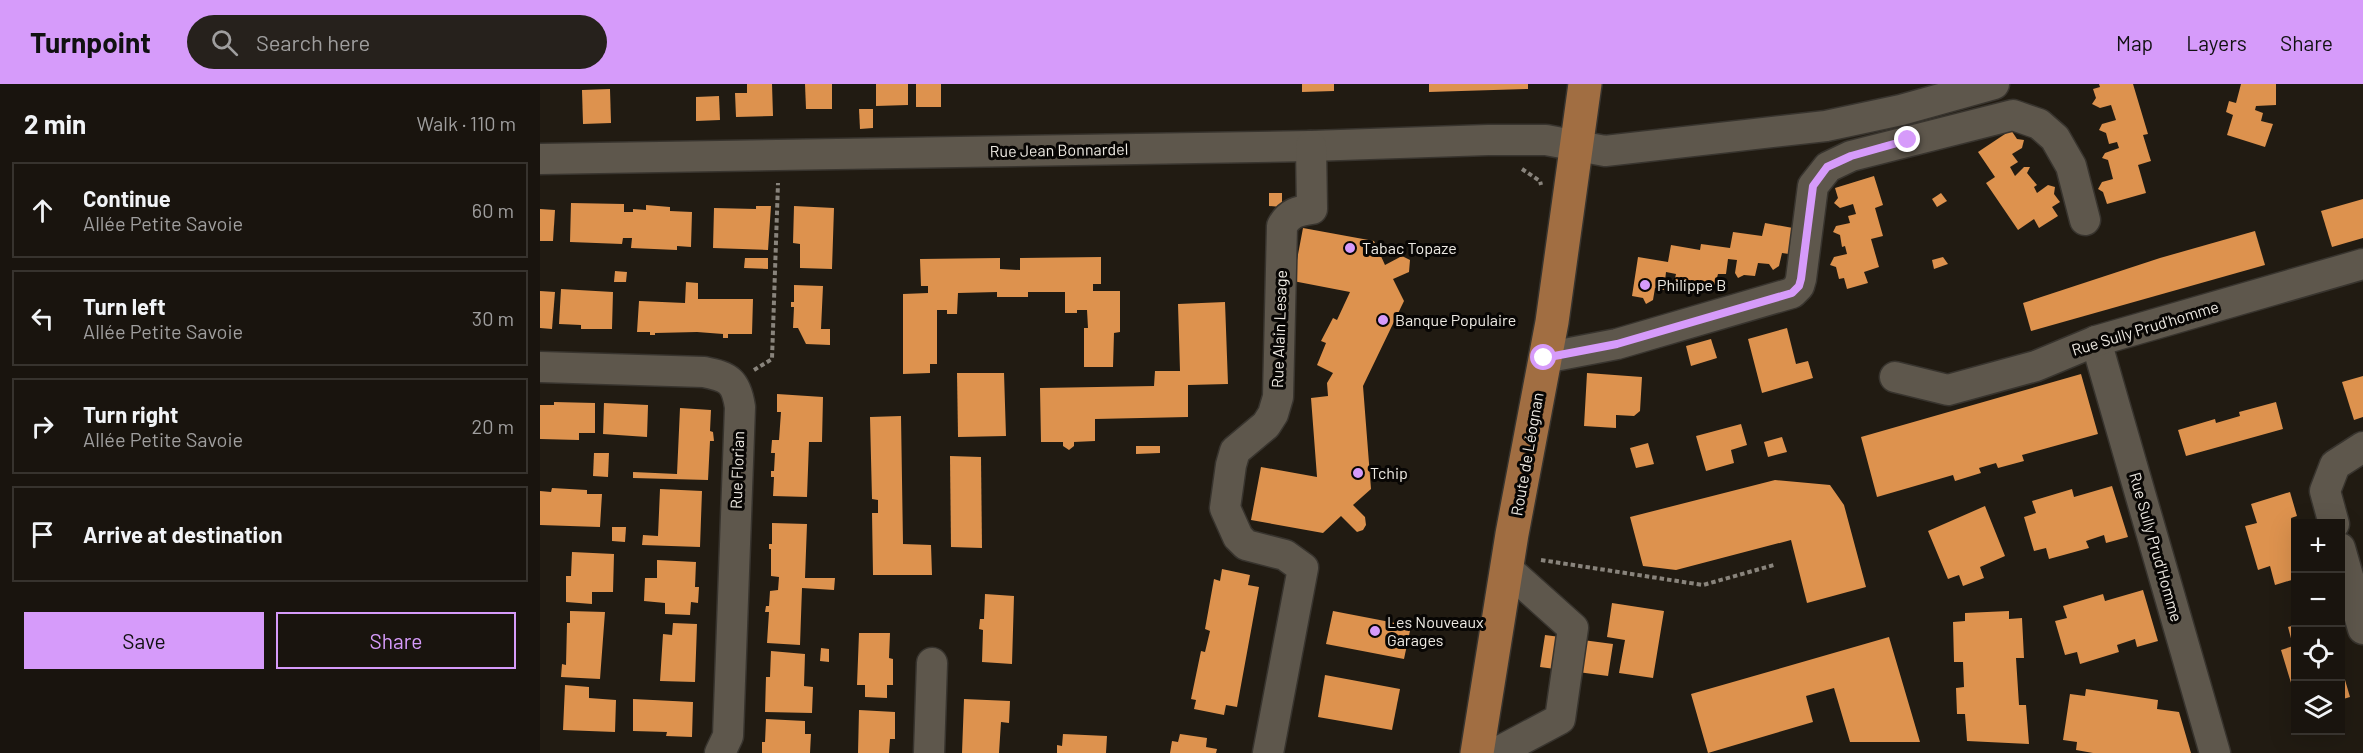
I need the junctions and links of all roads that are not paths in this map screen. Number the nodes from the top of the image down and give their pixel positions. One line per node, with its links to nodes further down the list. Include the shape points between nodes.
1 (1585, 84): 3 (main road, Route de Léognan)
2 (1994, 84): 3 (street, Rue Jean Bonnardel, via 1826,126 1605,151)
3 (1577, 145): 4 (street, Rue Jean Bonnardel, via 1546,140 1488,140); 9 (main road, Route de Léognan)
4 (1311, 146): 5 (street, Rue Jean Bonnardel); 20 (street, Rue Alain Lesage, via 1312,209 1297,211 1282,225 1278,397 1266,425 1235,451 1226,494 1226,508 1238,537 1246,545 1286,555 1303,568)
5 (540, 159)
6 (2085, 220): 9 (street, via 2071,166 2055,138 2038,124 2013,115 1908,140 1827,167 1813,186 1801,279 1792,293 1617,344)
7 (2363, 264): 8 (street, Rue Sully Prud'homme)
8 (2096, 341): 11 (street, Rue Sully Prud'homme, via 2036,366 1948,390); 23 (street, Rue Sully Prud'Homme)
9 (1544, 358): 14 (main road, Route de Léognan)
10 (540, 367): 18 (street, Rue Florian, via 704,372 734,384 740,418 728,736)
11 (1894, 377)
12 (2363, 447): 13 (street, via 2335,465 2325,491)
13 (2333, 519)
14 (1509, 557): 21 (main road, Route de Léognan); 22 (street, via 1573,628 1560,719)
15 (2345, 565): 16 (street)
16 (2363, 628)
17 (932, 663): 19 (street)
18 (720, 753)
19 (929, 753)
20 (1268, 753)
21 (1477, 753)
22 (1496, 753)
23 (2216, 753)

